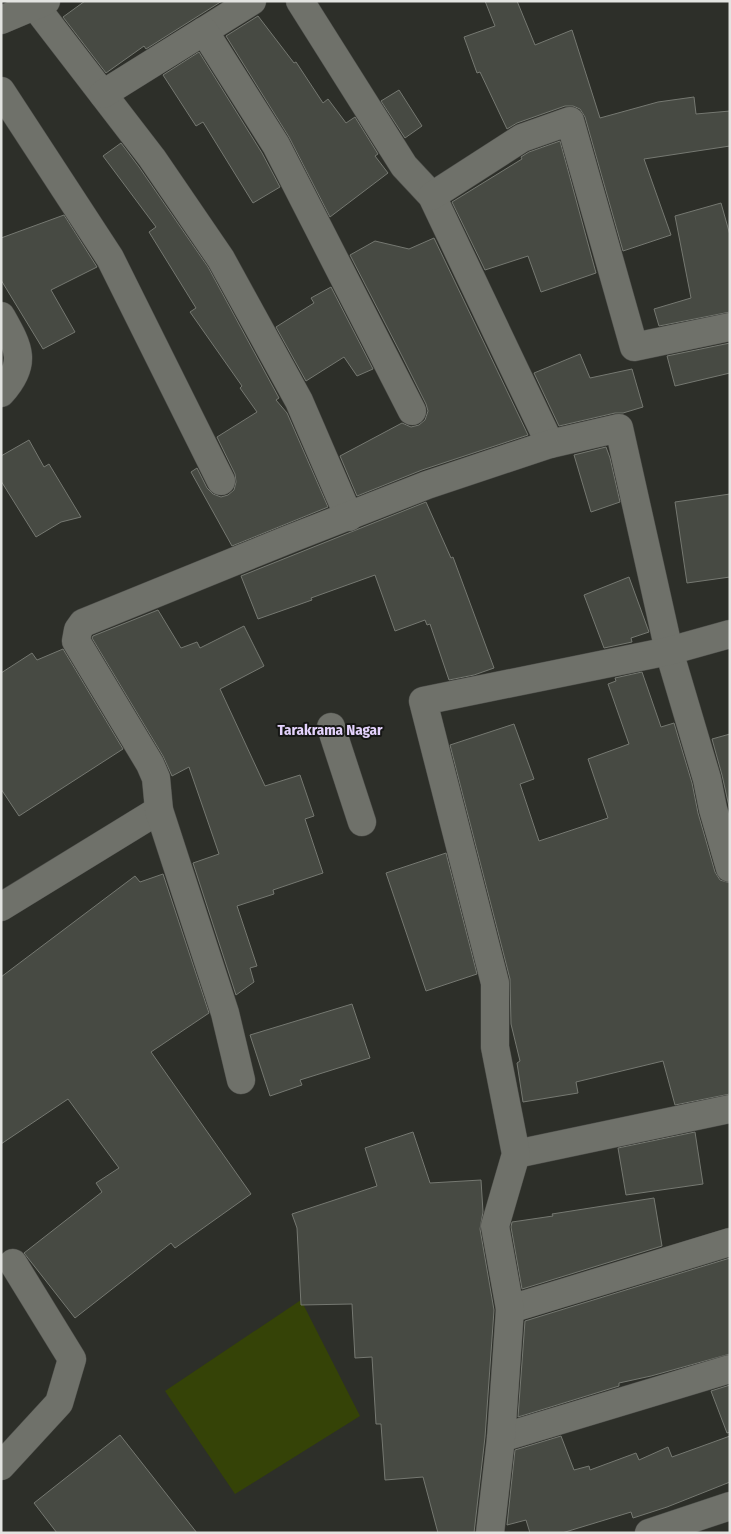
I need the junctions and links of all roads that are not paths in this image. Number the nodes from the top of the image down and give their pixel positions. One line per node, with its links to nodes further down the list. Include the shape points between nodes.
1 (252, 1): 5 (street)
2 (300, 1): 8 (street, via 404,166)
3 (40, 4): 4 (street); 7 (street)
4 (1, 20)
5 (204, 30): 7 (street); 12 (street, via 276,145)
6 (1, 91): 14 (street, via 110,258)
7 (103, 94): 15 (street, via 152,158 221,259 299,401)
8 (432, 196): 10 (street, via 522,138 570,121 634,347); 13 (street)
9 (1, 316): 11 (street, via 19,355 16,373)
10 (730, 326)
11 (1, 393)
12 (412, 411)
13 (550, 444): 15 (street, via 427,485); 17 (street, via 619,428)
14 (221, 482)
15 (349, 517): 19 (street, via 83,623 78,630 76,641 150,764 156,778)
16 (730, 634): 17 (street)
17 (669, 651): 21 (street); 25 (street, via 423,701 495,983 495,1047)
18 (331, 727): 20 (street)
19 (158, 810): 22 (street); 23 (street, via 225,1013)
20 (362, 822)
21 (730, 868)
22 (1, 907)
23 (241, 1080)
24 (730, 1108): 25 (street)
25 (516, 1154): 28 (street, via 496,1226)
26 (730, 1242): 28 (street)
27 (13, 1263): 31 (street, via 72,1359 59,1403)
28 (510, 1309): 30 (street)
29 (730, 1369): 30 (street)
30 (501, 1438): 33 (street)
31 (1, 1466)
32 (730, 1506): 34 (street)
33 (490, 1533)
34 (649, 1533)

